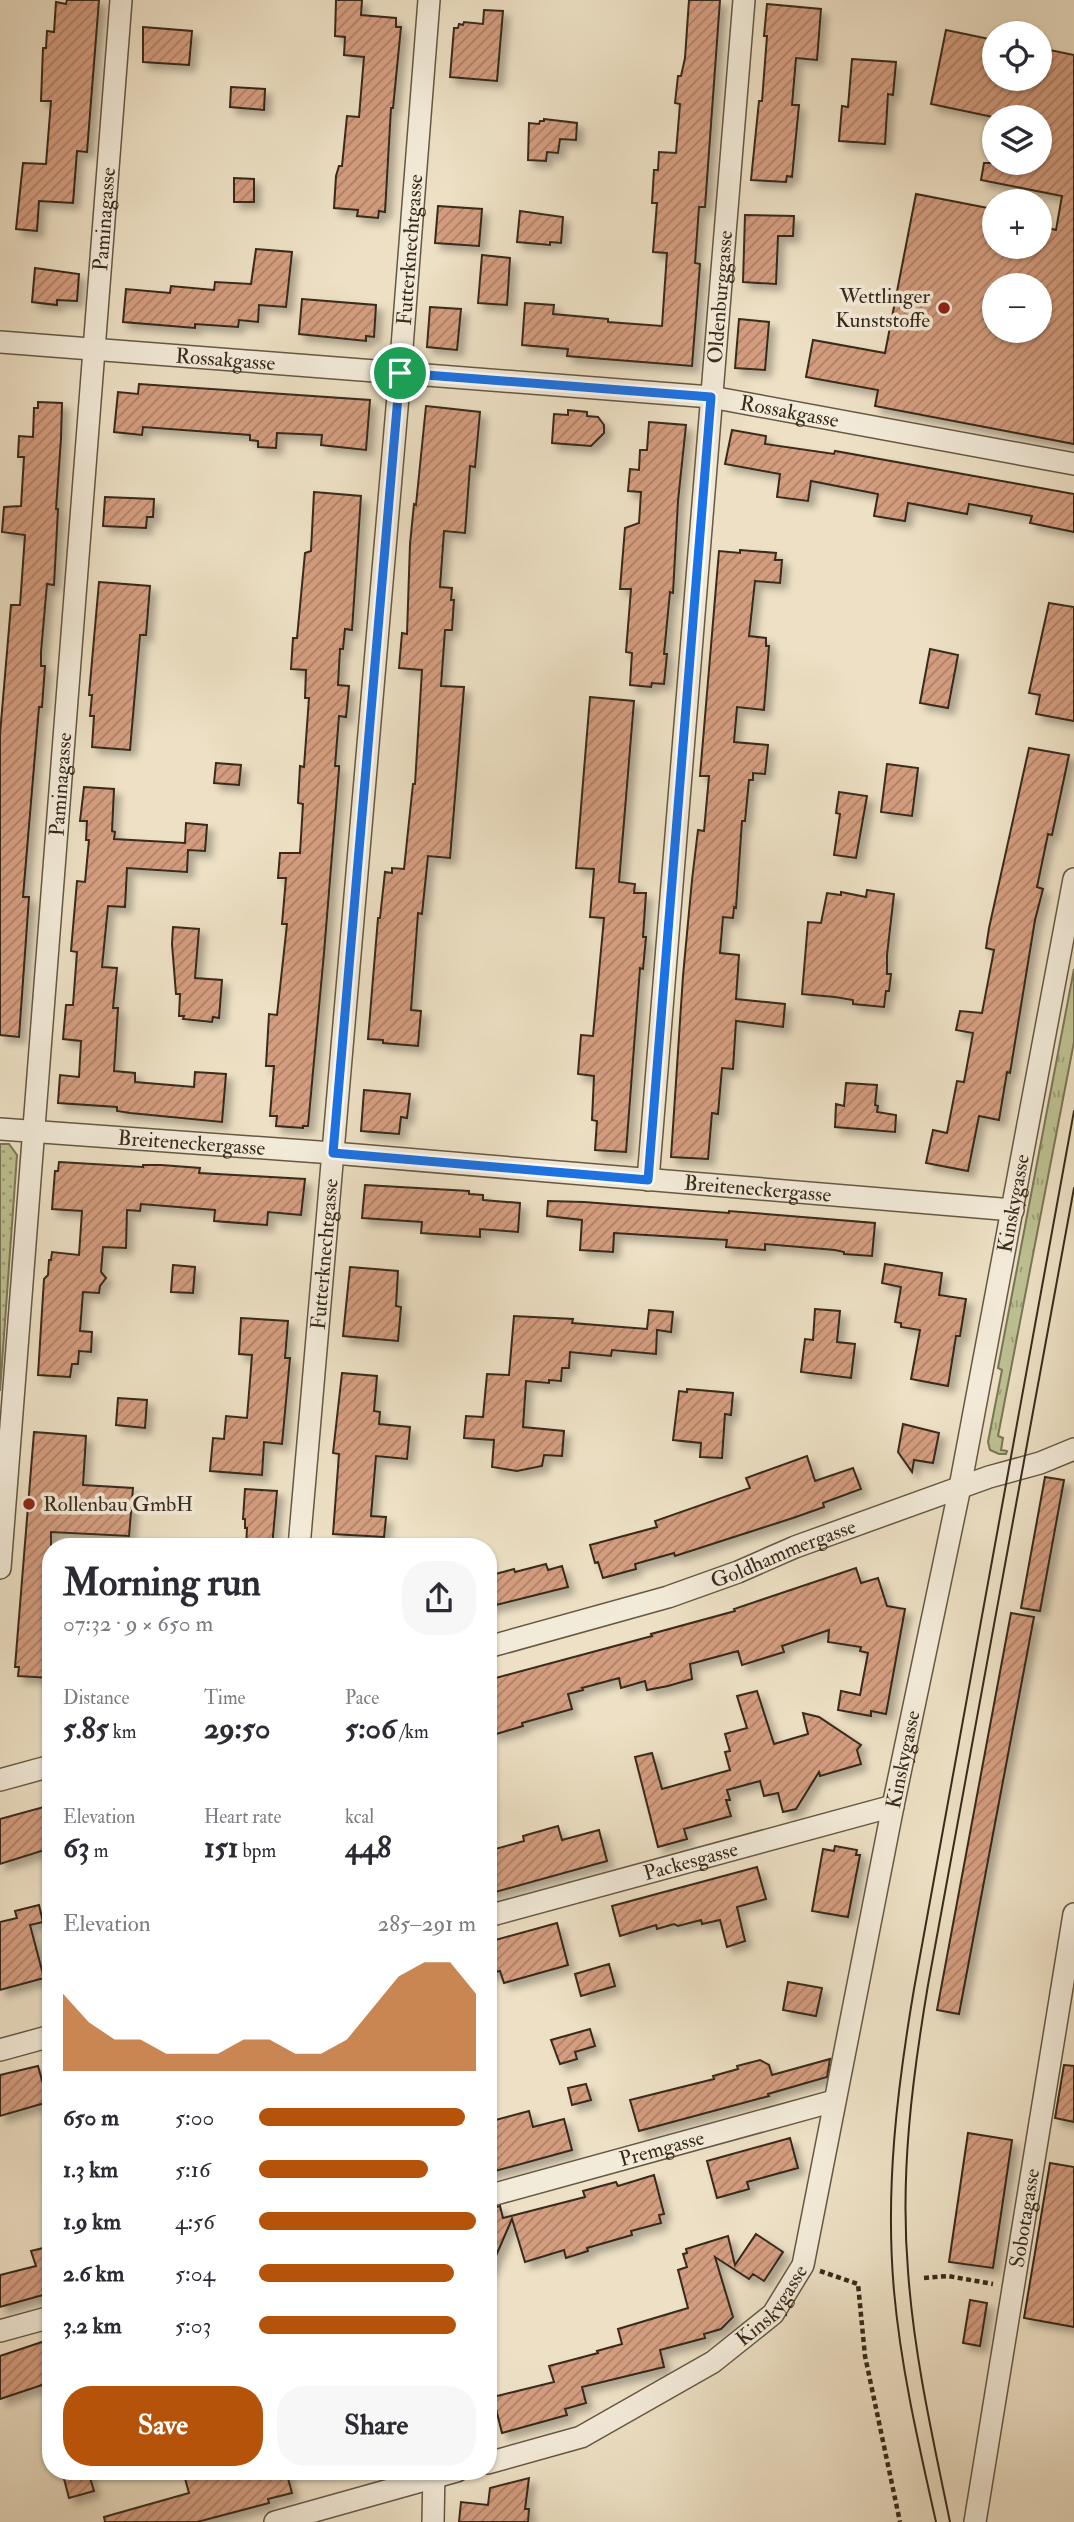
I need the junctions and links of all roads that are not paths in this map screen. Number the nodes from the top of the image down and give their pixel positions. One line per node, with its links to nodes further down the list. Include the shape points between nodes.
1 (121, 0): 5 (street, Paminagasse)
2 (429, 0): 6 (street, Futterknechtgasse)
3 (744, 0): 7 (street, Oldenburggasse)
4 (0, 342): 5 (street, Rossakgasse)
5 (94, 350): 6 (street, Rossakgasse); 11 (street, Paminagasse)
6 (400, 373): 7 (street, Rossakgasse); 12 (street, Futterknechtgasse)
7 (711, 397): 8 (street, Rossakgasse); 13 (street, Oldenburggasse)
8 (1074, 464)
9 (1074, 878): 14 (street, Kinskygasse)
10 (0, 1129): 11 (street, Breiteneckergasse)
11 (34, 1131): 12 (street, Breiteneckergasse); 18 (street, Paminagasse)
12 (333, 1153): 13 (street, Breiteneckergasse); 17 (street, Futterknechtgasse)
13 (648, 1180): 14 (street, Breiteneckergasse)
14 (1013, 1210): 16 (street, Kinskygasse)
15 (1074, 1449): 16 (street, Goldhammergasse)
16 (960, 1487): 19 (street, Goldhammergasse, via 668,1597); 22 (street, Kinskygasse)
17 (300, 1538)
18 (0, 1568)
19 (497, 1644)
20 (42, 1768): 21 (street)
21 (0, 1780)
22 (893, 1806): 23 (street, Packesgasse); 27 (street, Kinskygasse)
23 (497, 1914)
24 (1074, 1914): 36 (street, Sobotagasse)
25 (42, 2038): 26 (street)
26 (0, 2050)
27 (834, 2101): 28 (street, Premgasse); 31 (street, Kinskygasse, via 803,2265 773,2314 713,2362 581,2438)
28 (497, 2194)
29 (42, 2319): 30 (street)
30 (0, 2331)
31 (497, 2461)
32 (415, 2480): 34 (street)
33 (435, 2480): 35 (street)
34 (275, 2522)
35 (433, 2522)
36 (975, 2522)

